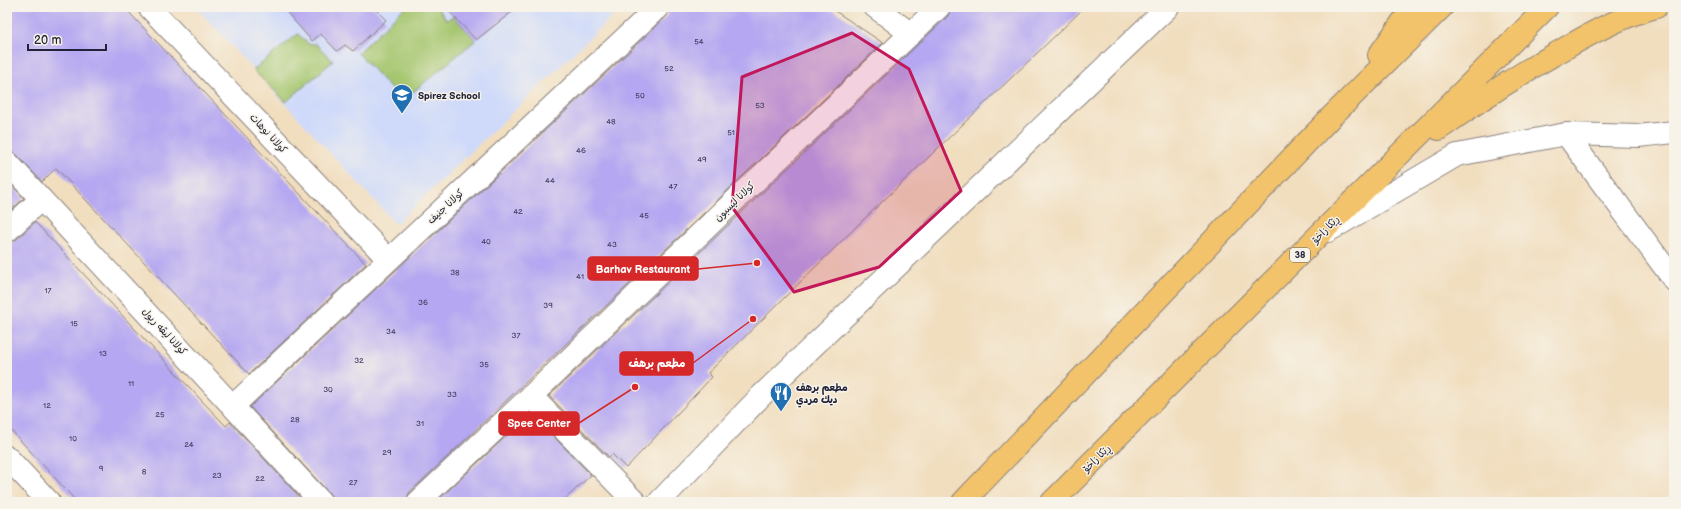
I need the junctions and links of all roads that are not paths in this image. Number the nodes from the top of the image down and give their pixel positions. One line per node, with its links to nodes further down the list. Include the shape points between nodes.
1 (149, 7): 19 (street, كولانا نوهات)
2 (658, 7): 19 (street, كولانا جنيف)
3 (875, 7): 10 (street)
4 (939, 7): 10 (street, كولانا ليسبون)
5 (1168, 7): 28 (street, via 762,395)
6 (1413, 7): 11 (highway)
7 (1442, 7): 11 (highway)
8 (1547, 7): 15 (highway, ڕێکا زاخۆ / 38)
9 (1656, 7): 15 (highway, via 1598,29 1545,60 1477,102)
10 (911, 34): 21 (street, كولانا ليسبون)
11 (1333, 115): 29 (highway)
12 (1674, 132): 13 (street, via 1638,136)
13 (1566, 134): 18 (street, via 1457,154); 20 (street)
14 (7, 162): 16 (street, كولانا ليڤه رپول)
15 (1384, 168): 18 (highway, ڕێکا زاخۆ / 38)
16 (41, 199): 17 (street); 22 (street, كولانا ليڤه رپول)
17 (7, 231)
18 (1317, 238): 30 (highway, ڕێکا زاخۆ / 38)
19 (388, 259): 22 (street, كولانا جنيف)
20 (1674, 280)
21 (531, 396): 26 (street, كولانا ليسبون); 27 (street)
22 (233, 406): 25 (street, كولانا ليڤه رپول)
23 (7, 457): 24 (street)
24 (49, 502)
25 (321, 502)
26 (418, 502)
27 (635, 502)
28 (659, 502)
29 (963, 502)
30 (1052, 502)

